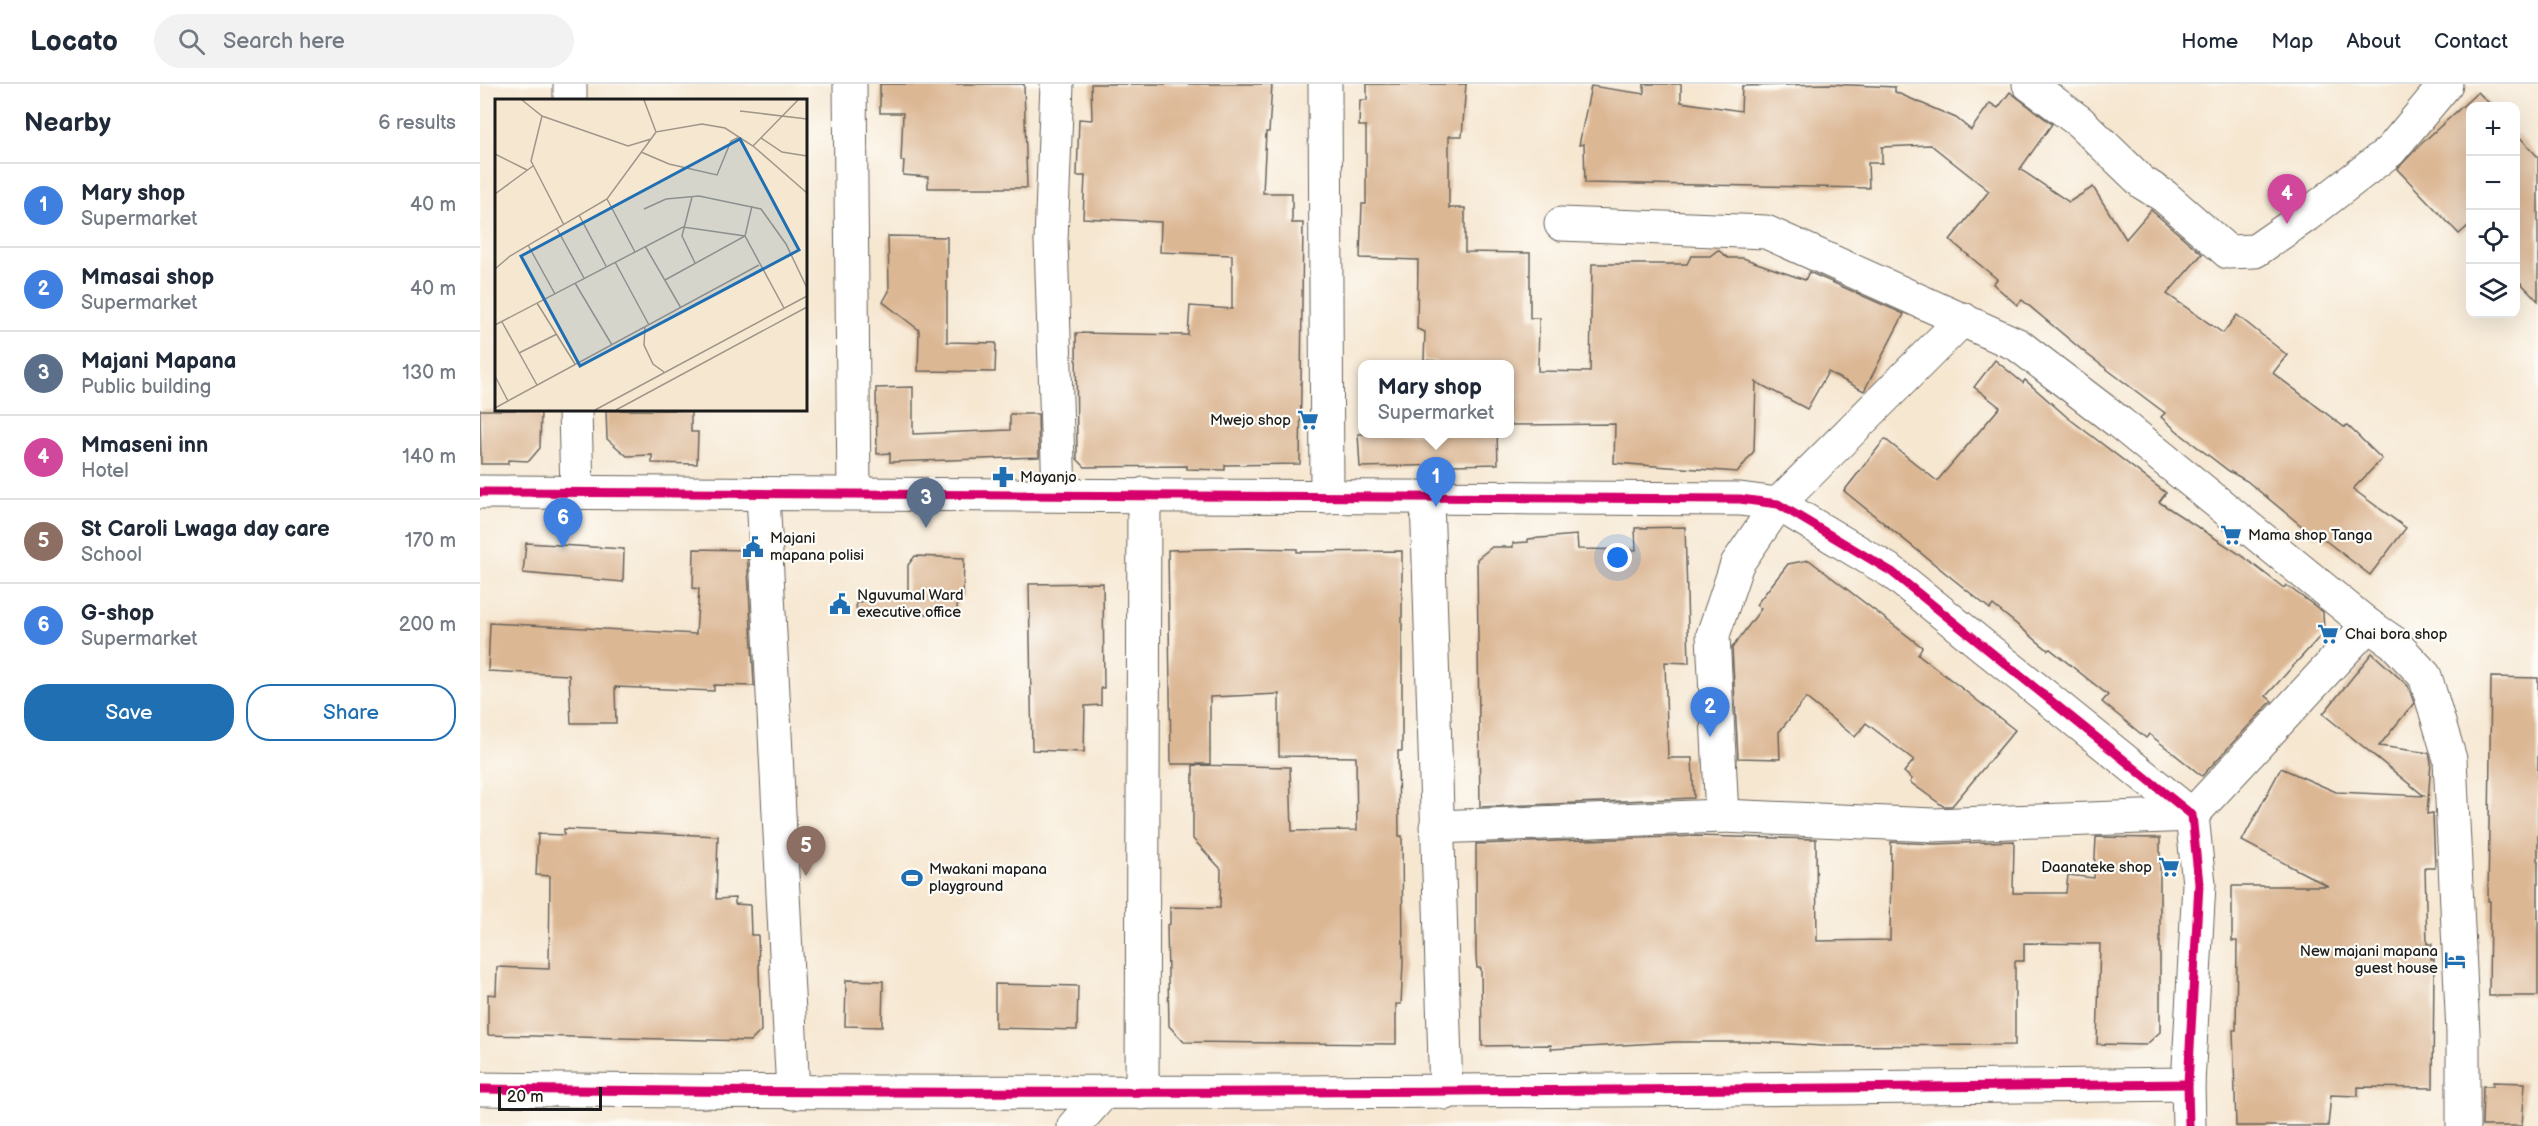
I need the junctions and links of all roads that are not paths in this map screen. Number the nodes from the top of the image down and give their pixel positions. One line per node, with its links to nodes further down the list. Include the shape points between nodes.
1 (850, 84): 12 (street)
2 (1057, 84): 13 (street, via 1051,241)
3 (1326, 84): 15 (street)
4 (2029, 84): 5 (street, via 2080,122 2143,183 2164,196 2228,252 2255,251 2390,152)
5 (2446, 84)
6 (1561, 224): 7 (street, via 1766,232)
7 (1963, 319): 17 (street); 18 (street, via 2018,345 2120,423)
8 (575, 411): 10 (street)
9 (480, 492): 10 (street)
10 (577, 494): 11 (street)
11 (763, 494): 12 (street); 25 (street)
12 (854, 494): 13 (street)
13 (1059, 494): 14 (street)
14 (1144, 494): 15 (street); 26 (street)
15 (1327, 497): 16 (street)
16 (1427, 498): 17 (street, via 1740,500); 21 (street)
17 (1778, 504): 19 (street, via 1892,572); 20 (street, via 1737,564 1713,634)
18 (2368, 626): 19 (street); 30 (street, via 2393,642 2425,676 2450,759 2463,1033)
19 (2192, 815): 20 (street, via 1934,825); 22 (street, via 2199,884)
20 (1722, 816): 21 (street)
21 (1436, 827): 27 (street)
22 (2188, 1084): 27 (street); 29 (street)
23 (480, 1089): 25 (street)
24 (1104, 1092): 25 (street); 26 (street); 28 (street)
25 (793, 1093)
26 (1142, 1093): 27 (street)
27 (1446, 1093)
28 (1074, 1126)
29 (2189, 1126)
30 (2463, 1126)

